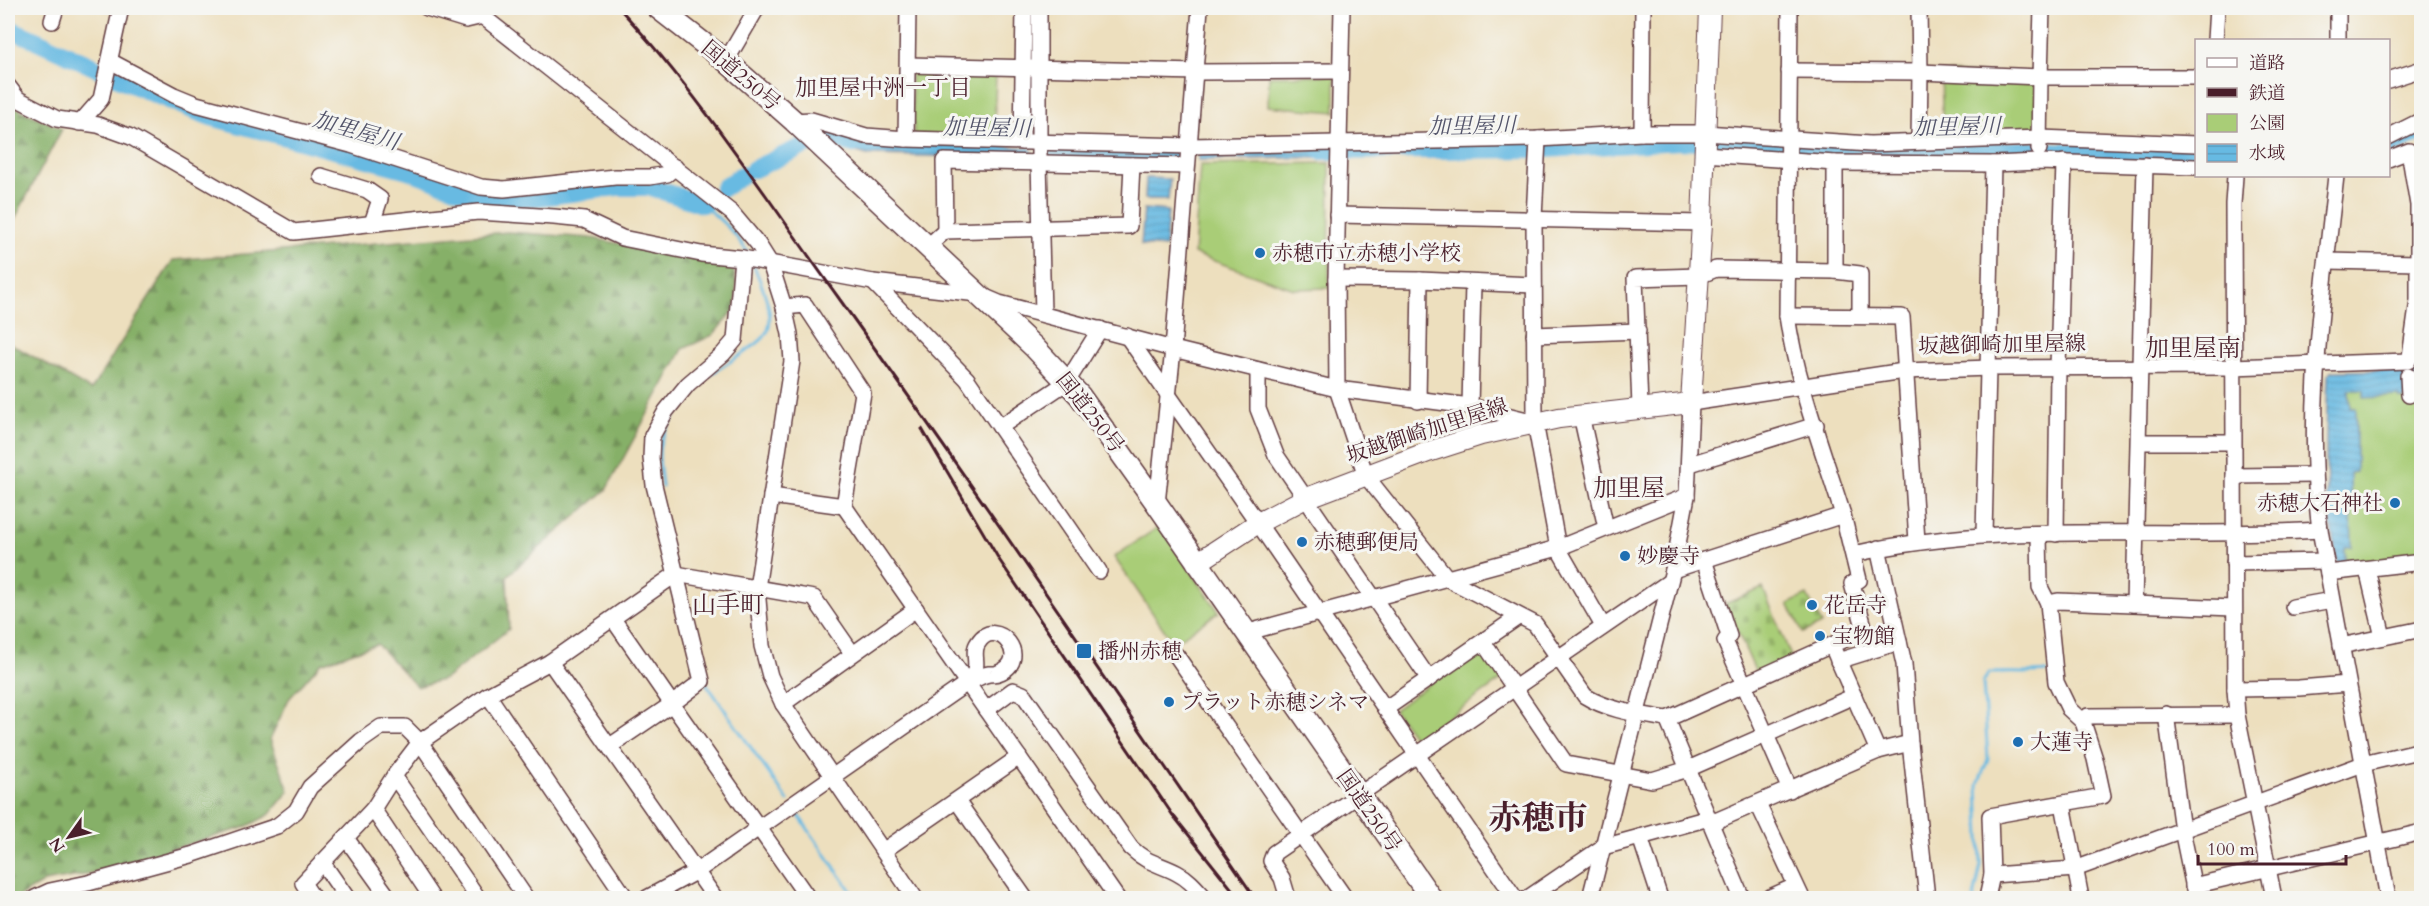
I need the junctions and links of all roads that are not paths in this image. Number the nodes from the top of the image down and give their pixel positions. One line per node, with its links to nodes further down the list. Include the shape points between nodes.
1 (121, 8): 22 (street)
2 (427, 8): 17 (street, via 466,20)
3 (658, 8): 20 (highway, 国道250号)
4 (757, 8): 20 (street)
5 (908, 8): 21 (street)
6 (1024, 8): 23 (street)
7 (1039, 8): 23 (street)
8 (1200, 8): 26 (street)
9 (1342, 8): 27 (street)
10 (1642, 8): 36 (street)
11 (1710, 8): 37 (main road)
12 (1790, 8): 25 (street)
13 (1919, 8): 28 (street)
14 (2042, 8): 29 (street)
15 (2217, 8): 18 (street)
16 (2338, 8): 19 (street)
17 (480, 10): 57 (street)
18 (2215, 39)
19 (2338, 39)
20 (726, 62): 35 (highway, 国道250号)
21 (908, 65): 23 (street); 41 (street)
22 (108, 69): 34 (street, via 101,99); 57 (street, via 196,104 351,145 482,187 504,189 650,177 667,174)
23 (1031, 69): 26 (street); 45 (street)
24 (2421, 69): 31 (street)
25 (1789, 71): 28 (street); 39 (street)
26 (1197, 72): 27 (street); 48 (street)
27 (1340, 72): 46 (street)
28 (1920, 72): 29 (street); 43 (street)
29 (2040, 77): 30 (street); 40 (street)
30 (2195, 77)
31 (2390, 79)
32 (8, 86): 34 (street, via 18,99 47,114)
33 (2421, 120): 38 (street)
34 (80, 123): 64 (street, via 131,137 294,232)
35 (799, 126): 41 (street, via 811,120 866,136); 68 (highway, 国道250号)
36 (1641, 133): 37 (street); 42 (street)
37 (1705, 133): 39 (street); 47 (main road)
38 (2390, 136)
39 (1789, 138): 43 (street, via 1870,144); 50 (street)
40 (2040, 138): 43 (street); 44 (street); 51 (street)
41 (906, 139): 45 (street)
42 (1538, 139): 46 (street); 63 (street)
43 (1919, 141)
44 (2195, 144)
45 (1034, 148): 48 (street); 55 (street); 66 (street); 67 (street, via 944,161)
46 (1339, 150): 48 (street); 62 (street)
47 (1704, 154): 50 (street); 65 (main road)
48 (1188, 156): 55 (street); 90 (street)
49 (2390, 158): 72 (street, via 2409,151 2418,205)
50 (1788, 159): 53 (street); 73 (street)
51 (2039, 162): 52 (street); 54 (street)
52 (2064, 162): 56 (street); 93 (street)
53 (1835, 163): 54 (street); 74 (street)
54 (1993, 164): 95 (street)
55 (1132, 165): 66 (street, via 1129,226)
56 (2145, 165): 58 (street); 92 (street)
57 (675, 166): 71 (street, via 732,213)
58 (2195, 167)
59 (321, 176): 64 (street, via 367,190 380,200)
60 (2235, 177): 94 (street)
61 (2336, 177): 70 (street)
62 (1337, 215): 63 (street); 76 (street)
63 (1534, 218): 65 (street); 80 (street)
64 (372, 223): 69 (street, via 478,212 554,217 584,220 622,238 701,255)
65 (1702, 223): 75 (main road)
66 (1040, 228): 67 (street); 83 (street)
67 (945, 231): 68 (street)
68 (927, 247): 81 (highway, 国道250号)
69 (742, 258): 71 (street); 144 (street, via 735,340 688,384 652,436 654,485)
70 (2327, 261): 72 (street); 91 (street)
71 (770, 263): 78 (street); 82 (street)
72 (2418, 264): 91 (street, 坂越御崎加里屋線, via 2418,300 2408,361)
73 (1788, 270): 74 (street); 75 (street, via 1716,269); 84 (street)
74 (1835, 271): 85 (street, via 1860,274)
75 (1699, 276): 87 (street, via 1635,278); 105 (main road)
76 (1336, 279): 77 (street); 101 (street)
77 (1420, 280): 79 (street); 104 (street)
78 (873, 282): 81 (street); 111 (street, via 967,379)
79 (1473, 283): 80 (street); 106 (street)
80 (1534, 285): 88 (street)
81 (978, 294): 83 (street); 99 (highway, 国道250号)
82 (784, 307): 119 (street, via 792,361); 123 (street, via 805,305 863,393)
83 (1042, 313): 86 (street)
84 (1787, 316): 85 (street); 100 (street)
85 (1860, 316): 97 (street, via 1902,317)
86 (1100, 329): 89 (street); 99 (street)
87 (1638, 331): 88 (street); 107 (street)
88 (1534, 335): 109 (street)
89 (1127, 336): 90 (street); 103 (street)
90 (1173, 349): 96 (street); 103 (street)
91 (2316, 363): 94 (street, 坂越御崎加里屋線); 116 (street)
92 (2140, 366): 93 (street, 坂越御崎加里屋線); 94 (street, 坂越御崎加里屋線); 113 (street)
93 (2058, 367): 95 (street, 坂越御崎加里屋線); 129 (street)
94 (2232, 367): 114 (street)
95 (1990, 368): 97 (street, 坂越御崎加里屋線); 128 (street)
96 (1258, 370): 101 (street); 121 (street, via 1258,409 1265,430)
97 (1904, 371): 100 (street, 坂越御崎加里屋線); 133 (street)
98 (2408, 376): 102 (street)
99 (1067, 382): 111 (street); 122 (highway, 国道250号)
100 (1802, 386): 105 (street, 坂越御崎加里屋線); 110 (street)
101 (1337, 389): 104 (street); 117 (street)
102 (2409, 395)
103 (1168, 397): 122 (street); 125 (street)
104 (1418, 401): 106 (street)
105 (1691, 403): 107 (main road, 坂越御崎加里屋線); 115 (street)
106 (1477, 407): 109 (street); 112 (street)
107 (1640, 407): 108 (main road, 坂越御崎加里屋線)
108 (1581, 415): 109 (main road, 坂越御崎加里屋線); 126 (street)
109 (1535, 422): 112 (main road, 坂越御崎加里屋線); 134 (street)
110 (1816, 425): 115 (street); 124 (street)
111 (1000, 427): 143 (street)
112 (1481, 435): 117 (main road, 坂越御崎加里屋線)
113 (2139, 442): 114 (street); 130 (street)
114 (2233, 442): 118 (street)
115 (1690, 464): 120 (street)
116 (2314, 475): 118 (street); 127 (street)
117 (1366, 476): 121 (main road, 坂越御崎加里屋線); 146 (street)
118 (2234, 476): 132 (street)
119 (771, 496): 123 (street); 147 (street)
120 (1687, 496): 126 (street); 145 (street)
121 (1304, 499): 125 (main road, 坂越御崎加里屋線); 148 (street)
122 (1157, 504): 139 (highway, 国道250号)
123 (844, 506): 154 (street)
124 (1843, 515): 136 (street); 137 (street)
125 (1258, 523): 139 (main road, 坂越御崎加里屋線); 155 (street)
126 (1606, 528): 134 (street)
127 (2320, 530): 132 (street); 141 (street)
128 (1984, 534): 131 (street); 133 (street)
129 (2056, 534): 130 (street); 131 (street)
130 (2136, 534): 132 (street); 151 (street)
131 (2039, 535): 150 (street, via 2040,587)
132 (2234, 535): 140 (street)
133 (1917, 540): 135 (street)
134 (1558, 548): 146 (street); 158 (street)
135 (1878, 548): 136 (street); 163 (street)
136 (1854, 554): 164 (street, via 1859,580 1852,584 1865,630)
137 (1704, 560): 145 (street); 174 (street, via 1729,636 1725,641)
138 (2421, 562): 142 (street)
139 (1197, 563): 160 (highway, 国道250号)
140 (2234, 563): 141 (street); 153 (street)
141 (2327, 567): 142 (street); 149 (street)
142 (2367, 569): 161 (street)
143 (1099, 571)
144 (676, 574): 147 (street); 157 (street); 179 (street, via 702,681)
145 (1671, 576): 158 (street); 183 (street)
146 (1448, 579): 148 (street); 156 (street)
147 (758, 588): 166 (street, via 814,598); 180 (street, via 762,646)
148 (1374, 598): 155 (street); 171 (street)
149 (2332, 600): 152 (street); 165 (street)
150 (2048, 603): 151 (street); 187 (street, via 2056,682 2069,709)
151 (2134, 604): 153 (street)
152 (2293, 607)
153 (2233, 608): 176 (street)
154 (916, 609): 166 (street); 172 (street)
155 (1319, 613): 160 (street); 181 (street)
156 (1518, 617): 162 (street); 168 (street, via 1534,624)
157 (613, 619): 170 (street); 179 (street)
158 (1603, 626): 168 (street)
159 (2421, 628): 161 (street)
160 (1245, 633): 202 (highway, 国道250号)
161 (2383, 636): 165 (street)
162 (1483, 642): 171 (street); 175 (street)
163 (1899, 642): 169 (street); 190 (street)
164 (1832, 646): 169 (street); 174 (street)
165 (2341, 646): 173 (street)
166 (852, 653): 180 (street)
167 (1176, 655): 212 (street)
168 (1558, 657): 175 (street); 183 (street, via 1584,696)
169 (1838, 661): 178 (street)
170 (550, 662): 177 (street); 191 (street)
171 (1429, 679): 181 (street)
172 (967, 683): 182 (street); 200 (street)
173 (2348, 684): 176 (street); 196 (street)
174 (1744, 685): 186 (street); 188 (street)
175 (1513, 688): 194 (street); 198 (street, via 1566,764)
176 (2235, 689): 185 (street)
177 (488, 695): 189 (street); 232 (street)
178 (1854, 696): 188 (street); 193 (street)
179 (672, 704): 191 (street); 209 (street)
180 (783, 704): 200 (street)
181 (1385, 709): 194 (street)
182 (986, 710): 195 (street); 239 (street, via 1013,690 1023,694 1131,848 1143,860 1192,883)
183 (1636, 714): 186 (street); 198 (street)
184 (2166, 714): 185 (street); 187 (street, via 2088,716); 210 (street)
185 (2237, 715): 204 (street)
186 (1666, 719): 197 (street)
187 (2083, 722): 206 (street, via 2103,796)
188 (1766, 734): 197 (street); 201 (street)
189 (420, 742): 199 (street); 225 (street, via 405,727 381,727 310,787 296,811 277,826 191,855); 231 (street)
190 (1910, 743): 193 (street); 249 (street)
191 (610, 746): 221 (street)
192 (2421, 750): 196 (street)
193 (1878, 751): 201 (street)
194 (1416, 754): 202 (street); 243 (street)
195 (1019, 757): 203 (street); 238 (street)
196 (2363, 764): 204 (street); 215 (street)
197 (1688, 768): 198 (street, via 1652,780); 208 (street)
198 (1620, 775): 216 (street)
199 (394, 776): 207 (street); 230 (street)
200 (832, 778): 209 (street); 217 (street)
201 (1790, 790): 205 (street)
202 (1358, 795): 212 (street); 242 (highway, 国道250号)
203 (957, 801): 217 (street); 237 (street)
204 (2255, 803): 210 (street); 220 (street)
205 (1758, 804): 208 (street); 223 (street)
206 (2063, 804): 219 (street); 222 (street, via 1990,816)
207 (373, 809): 214 (street); 229 (street)
208 (1710, 820): 213 (street); 247 (street)
209 (760, 828): 221 (street); 235 (street)
210 (2182, 830): 219 (street); 224 (street)
211 (2421, 832): 215 (street)
212 (1300, 834): 240 (street, via 1274,853 1270,861); 241 (street)
213 (1640, 837): 216 (street); 246 (street)
214 (346, 838): 218 (street); 228 (street)
215 (2378, 842): 220 (street); 253 (street)
216 (1603, 847): 244 (street); 245 (street)
217 (883, 851): 236 (street)
218 (322, 862): 226 (street, via 303,883); 227 (street)
219 (2075, 869): 222 (street); 251 (street)
220 (2268, 869): 224 (street); 252 (street)
221 (697, 870): 233 (street); 234 (street)
222 (1992, 875): 250 (street)
223 (1799, 892): 248 (street)
224 (2194, 892)
225 (35, 898)
226 (313, 898)
227 (347, 898)
228 (389, 898)
229 (432, 898)
230 (478, 898)
231 (526, 898)
232 (626, 898)
233 (647, 898)
234 (716, 898)
235 (808, 898)
236 (915, 898)
237 (1025, 898)
238 (1117, 898)
239 (1202, 898)
240 (1288, 898)
241 (1345, 898)
242 (1431, 898)
243 (1515, 898)
244 (1528, 898)
245 (1590, 898)
246 (1660, 898)
247 (1742, 898)
248 (1768, 898)
249 (1927, 898)
250 (1987, 898)
251 (2081, 898)
252 (2274, 898)
253 (2388, 898)

